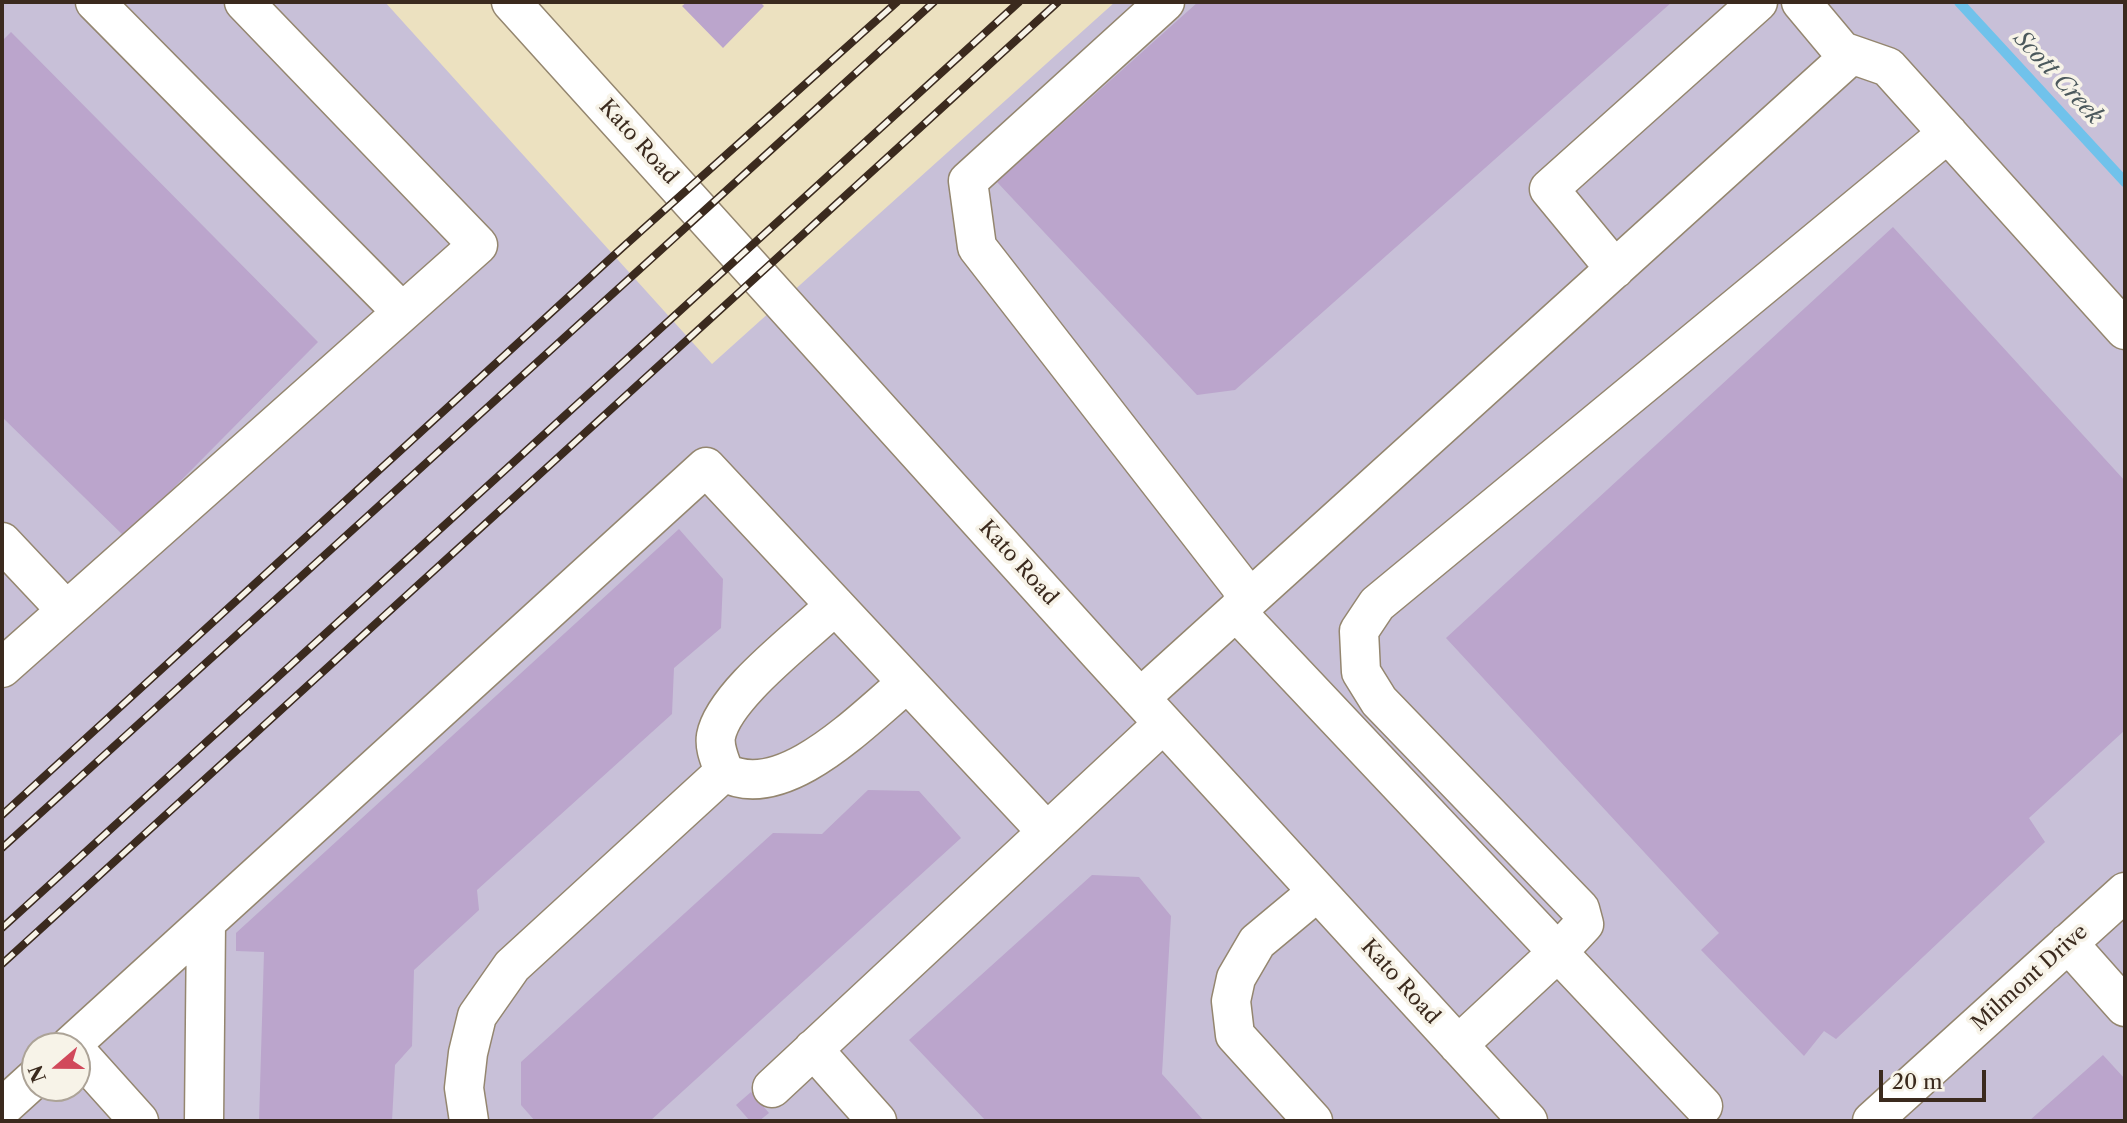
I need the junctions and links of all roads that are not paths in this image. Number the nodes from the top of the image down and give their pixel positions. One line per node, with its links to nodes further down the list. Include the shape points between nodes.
1 (95, 2): 10 (street)
2 (244, 2): 10 (street, via 478,245)
3 (511, 2): 18 (street, Kato Road)
4 (1165, 2): 14 (street, via 968,181 977,247 1242,587)
5 (1758, 2): 9 (street, via 1549,189)
6 (1801, 2): 7 (street, via 1842,51)
7 (1851, 55): 8 (street, via 1888,67); 9 (street)
8 (1948, 134): 11 (street); 25 (street, via 1377,604 1359,631 1361,671 1379,701 1580,909 1584,924)
9 (1615, 269): 14 (street)
10 (402, 312): 15 (street)
11 (2125, 330)
12 (2, 542): 15 (street)
13 (835, 606): 17 (street); 19 (street, via 726,711 716,735); 23 (street, via 706,467)
14 (1244, 606): 18 (street); 25 (street, via 1245,621)
15 (66, 610): 16 (street)
16 (2, 668)
17 (907, 683): 19 (street, via 800,766 750,781); 20 (street)
18 (1152, 711): 20 (street); 21 (street, Kato Road)
19 (724, 772): 37 (street, via 512,966 477,1016 464,1088)
20 (1047, 832): 29 (street)
21 (1317, 892): 28 (street, Kato Road); 39 (street, via 1257,942 1236,978 1231,1001 1235,1035)
22 (2125, 892): 24 (street, Milmont Drive)
23 (205, 923): 27 (street); 36 (street)
24 (2068, 943): 26 (street); 41 (street, Milmont Drive)
25 (1557, 953): 28 (street); 33 (street)
26 (2125, 1007)
27 (88, 1032)
28 (1458, 1045): 40 (street, Kato Road)
29 (813, 1049): 31 (street); 38 (street)
30 (91, 1068): 35 (street)
31 (772, 1088)
32 (21, 1091): 34 (street)
33 (1703, 1106)
34 (2, 1108)
35 (139, 1121)
36 (204, 1121)
37 (468, 1121)
38 (877, 1121)
39 (1313, 1121)
40 (1528, 1121)
41 (1872, 1121)

